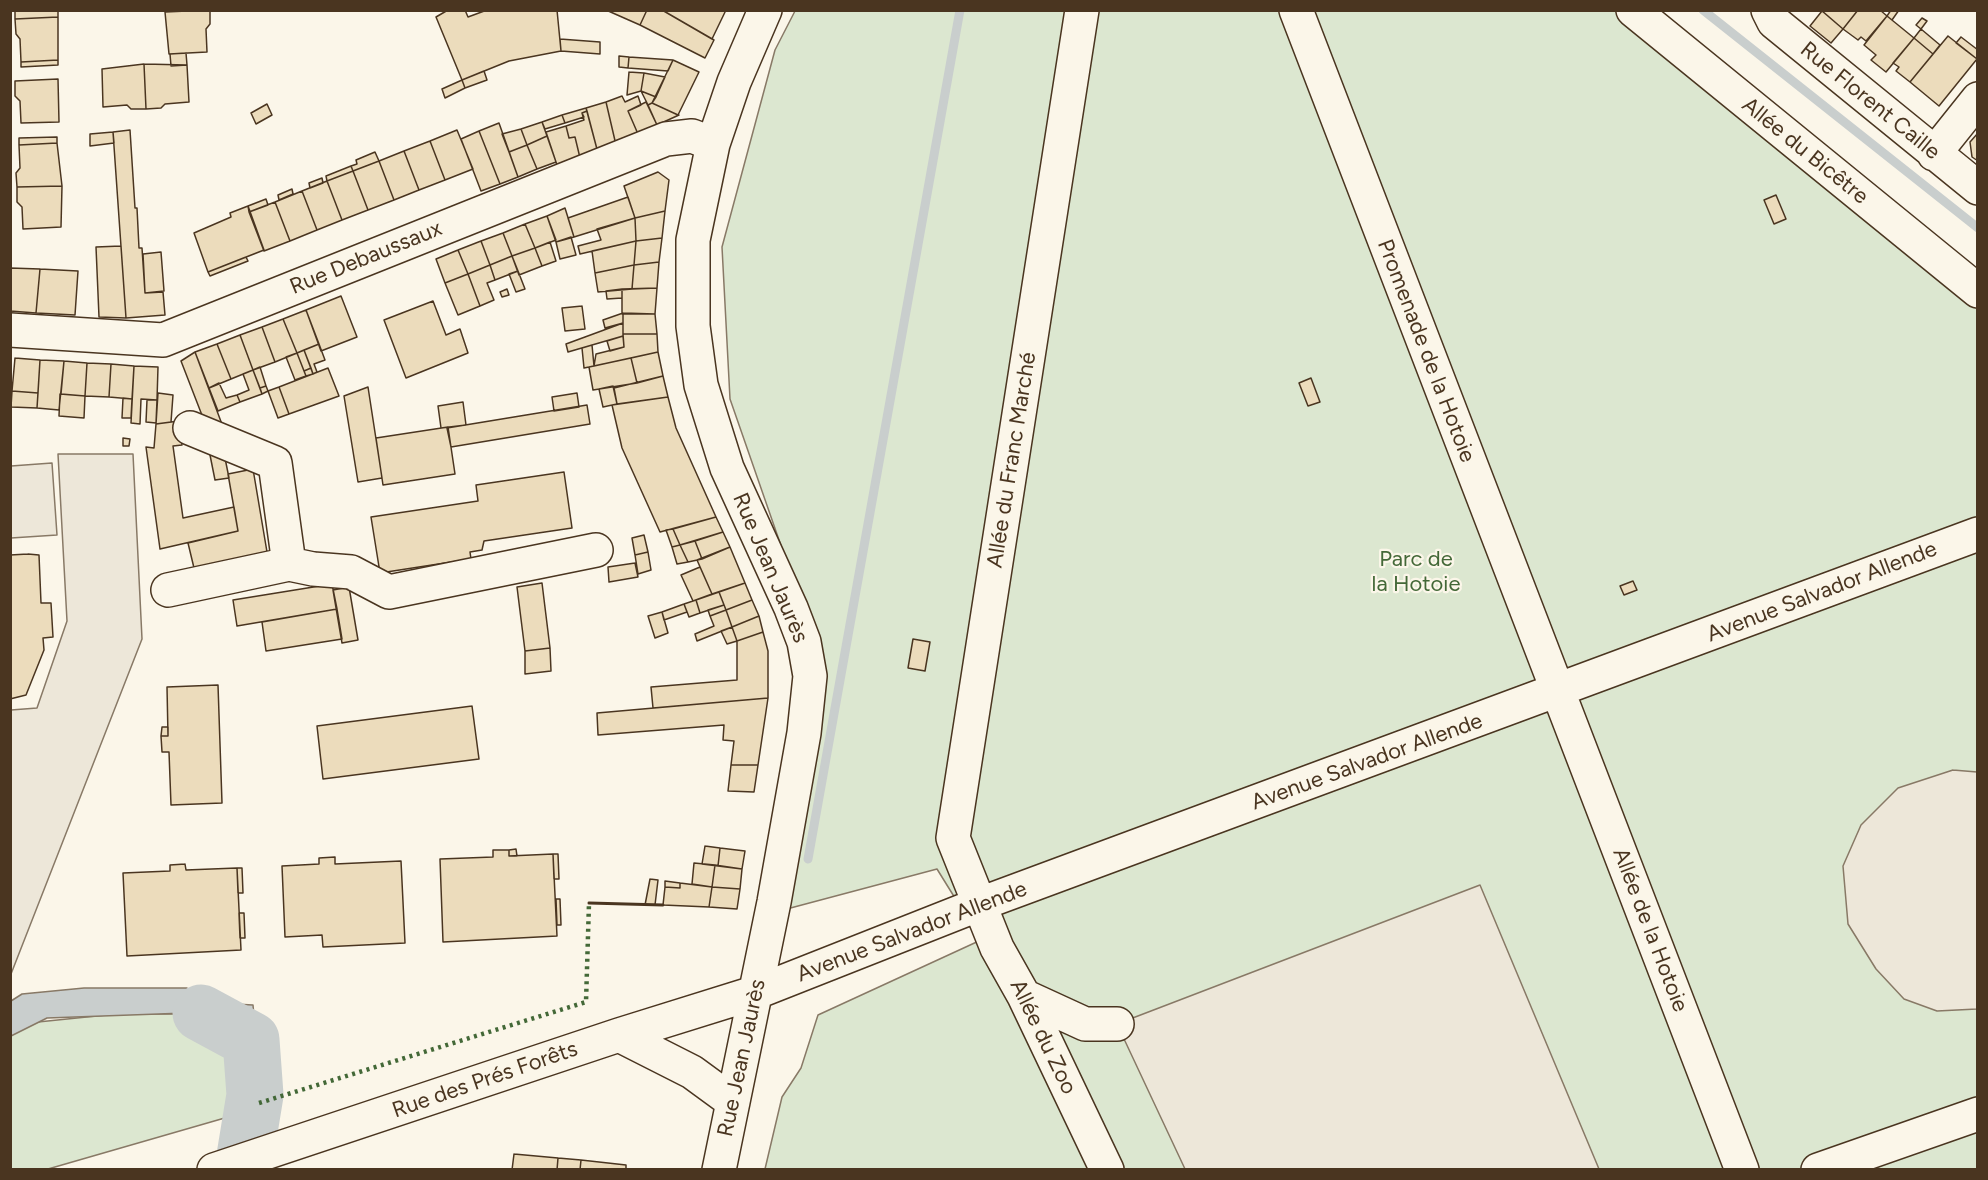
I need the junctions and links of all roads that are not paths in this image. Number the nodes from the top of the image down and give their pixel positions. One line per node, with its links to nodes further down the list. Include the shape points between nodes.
1 (765, 10): 7 (street, Rue Jean Jaurès)
2 (1082, 10): 18 (street, Allée du Franc Marché, via 953,838)
3 (1296, 10): 17 (street, Promenade de la Hotoie)
4 (1633, 10): 10 (street, Allée du Bicêtre)
5 (1768, 10): 8 (street, Rue Florent Caille, via 1774,22)
6 (1977, 99): 8 (street)
7 (713, 144): 11 (street, Rue Debaussaux, via 692,136 666,139 163,340); 19 (street, Rue Jean Jaurès, via 693,240 693,326 701,386 727,468 801,633 810,676 804,733)
8 (1934, 154): 9 (street, Rue Florent Caille)
9 (1977, 188)
10 (1977, 291)
11 (10, 330)
12 (190, 428): 15 (street, via 274,463)
13 (1977, 534): 17 (street, Avenue Salvador Allende)
14 (596, 550): 15 (street, via 389,592 351,572)
15 (289, 564): 16 (street)
16 (168, 590)
17 (1558, 691): 18 (street, Avenue Salvador Allende); 28 (street, Allée de la Hotoie)
18 (980, 904): 19 (street, Avenue Salvador Allende); 20 (street, Allée du Zoo, via 997,948)
19 (757, 992): 22 (street, Rue des Prés Forêts); 23 (street, Rue Jean Jaurès, via 737,1069)
20 (1024, 996): 21 (street, via 1085,1024); 27 (street, Allée du Zoo)
21 (1117, 1024)
22 (619, 1035): 23 (street, via 692,1072); 25 (street, Rue des Prés Forêts)
23 (733, 1102): 26 (street, Rue Jean Jaurès)
24 (1977, 1114): 29 (street)
25 (221, 1167)
26 (719, 1170)
27 (1107, 1170)
28 (1742, 1170)
29 (1818, 1170)

